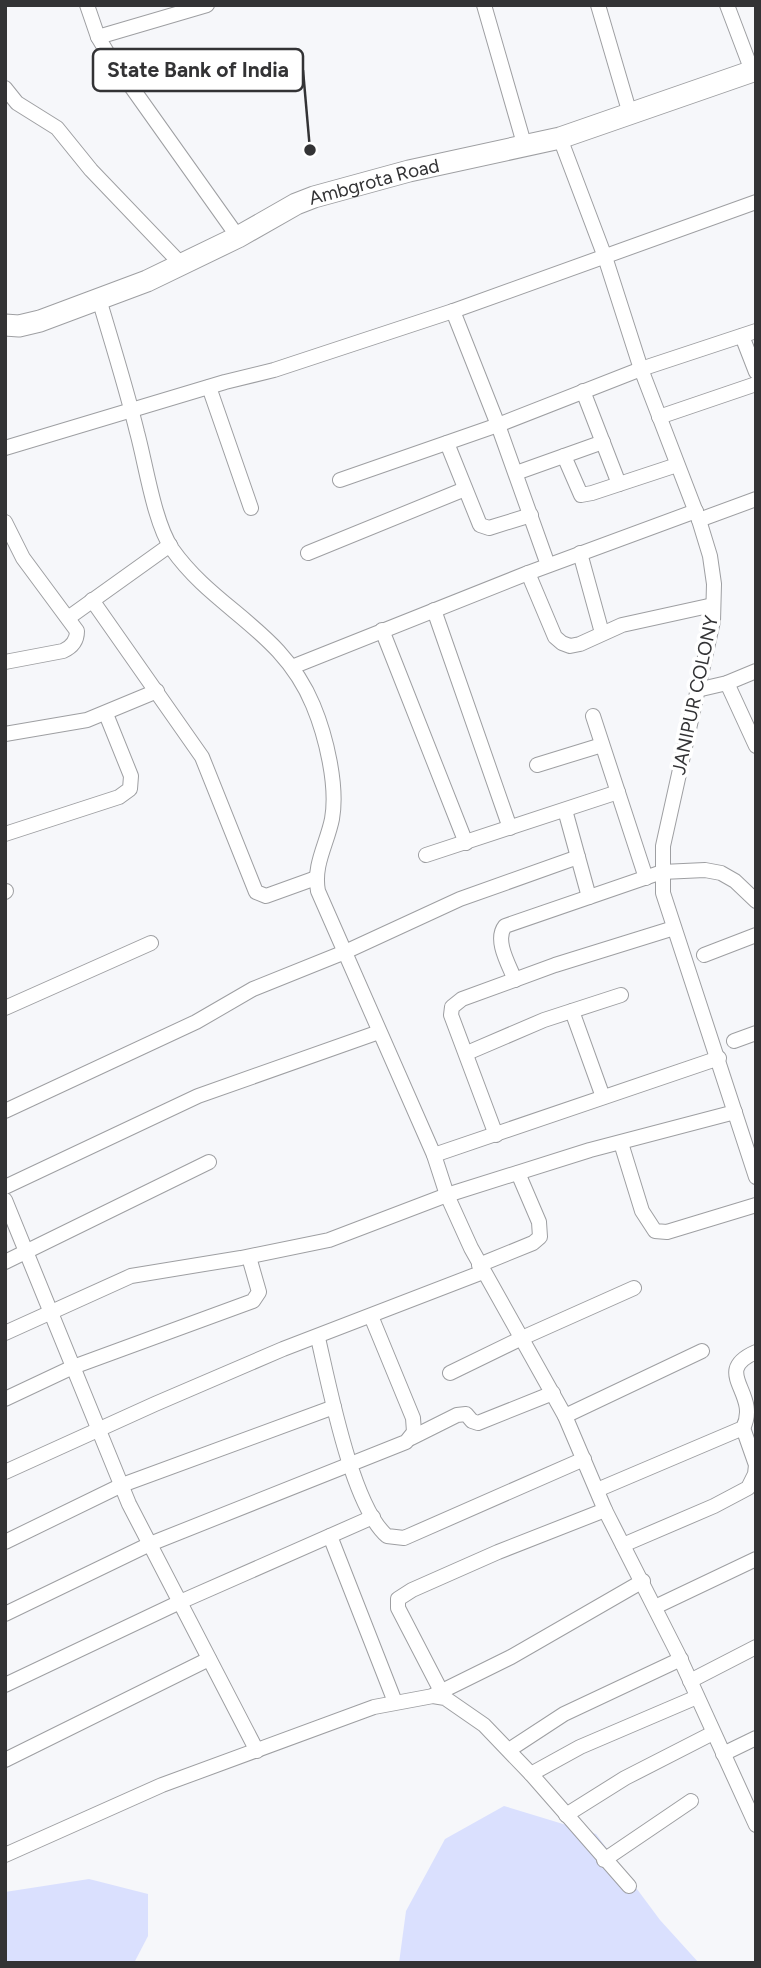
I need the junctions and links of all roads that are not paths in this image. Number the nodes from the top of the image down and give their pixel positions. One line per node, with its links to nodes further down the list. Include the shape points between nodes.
1 (87, 5): 6 (street)
2 (206, 5): 6 (street)
3 (484, 5): 11 (street)
4 (598, 5): 9 (street)
5 (727, 5): 7 (street)
6 (98, 37): 13 (street)
7 (754, 71): 9 (main road, Ambgrota Road)
8 (5, 88): 15 (street, via 18,103 57,128)
9 (630, 114): 10 (main road, Ambgrota Road)
10 (560, 138): 11 (main road, Ambgrota Road); 14 (street, JANIPUR COLONY)
11 (525, 147): 13 (main road, Ambgrota Road, via 336,190 296,204)
12 (755, 205): 14 (street)
13 (238, 237): 15 (main road, Ambgrota Road)
14 (606, 257): 17 (street); 20 (street, JANIPUR COLONY)
15 (182, 265): 16 (main road, Ambgrota Road)
16 (99, 299): 18 (main road, Ambgrota Road, via 40,321); 25 (street)
17 (453, 311): 23 (street); 27 (street)
18 (5, 325)
19 (749, 333): 20 (street); 21 (street)
20 (641, 369): 24 (street); 26 (street, JANIPUR COLONY)
21 (756, 372)
22 (756, 384): 26 (street)
23 (209, 387): 25 (street); 38 (street)
24 (583, 391): 27 (street); 28 (street)
25 (132, 411): 30 (street); 42 (street)
26 (659, 417): 32 (street, JANIPUR COLONY)
27 (498, 425): 29 (street); 33 (street)
28 (603, 442): 31 (street); 35 (street)
29 (446, 443): 34 (street); 36 (street)
30 (5, 448)
31 (564, 456): 33 (street); 35 (street, via 580,495)
32 (677, 465): 35 (street); 39 (street, JANIPUR COLONY)
33 (516, 473): 40 (street)
34 (340, 480)
35 (619, 484)
36 (465, 489): 40 (street, via 480,526 489,528); 43 (street)
37 (756, 499): 39 (street)
38 (251, 508)
39 (697, 515): 44 (street); 48 (street, JANIPUR COLONY, via 710,556)
40 (531, 516): 45 (street)
41 (5, 522): 50 (street, via 23,558)
42 (170, 545): 47 (street); 54 (street, via 198,579 266,636)
43 (307, 553)
44 (580, 554): 45 (street); 52 (street)
45 (548, 565): 46 (street)
46 (528, 573): 49 (street); 52 (street, via 549,625 562,643 580,644)
47 (92, 600): 50 (street); 57 (street)
48 (713, 605): 52 (street, via 635,621); 58 (street, JANIPUR COLONY)
49 (434, 610): 51 (street); 67 (street)
50 (68, 618): 53 (street, via 78,631 69,648)
51 (382, 630): 54 (street); 69 (street)
52 (602, 633)
53 (5, 662)
54 (292, 667): 73 (street, via 322,733 335,802)
55 (756, 671): 56 (street)
56 (727, 682): 58 (street); 63 (street)
57 (157, 691): 59 (street); 73 (street, via 202,757 256,892 266,896)
58 (697, 691): 72 (street, JANIPUR COLONY, via 663,846)
59 (106, 714): 61 (street); 68 (street, via 131,776 130,789 119,797)
60 (593, 716): 62 (street)
61 (5, 734)
62 (602, 745): 64 (street); 65 (street)
63 (756, 746)
64 (537, 765)
65 (618, 792): 66 (street); 74 (street)
66 (565, 810): 67 (street); 71 (street)
67 (510, 828): 69 (street)
68 (5, 834)
69 (466, 844): 70 (street)
70 (426, 855)
71 (578, 857): 75 (street); 80 (street, via 460,899)
72 (662, 872): 74 (street); 76 (street, via 721,873); 77 (street, JANIPUR COLONY)
73 (316, 878): 80 (street)
74 (646, 878): 75 (street)
75 (589, 897): 82 (street, via 505,926 500,939)
76 (756, 901)
77 (674, 928): 82 (street); 90 (street, JANIPUR COLONY)
78 (756, 935): 81 (street)
79 (151, 943): 84 (street)
80 (345, 952): 86 (street); 92 (street, via 246,992 196,1022)
81 (704, 955)
82 (515, 980): 89 (street, via 461,999 452,1007)
83 (621, 995): 85 (street)
84 (5, 1008)
85 (572, 1011): 89 (street); 91 (street)
86 (379, 1032): 96 (street); 100 (street, via 198,1096)
87 (756, 1033): 88 (street)
88 (734, 1041)
89 (467, 1054): 94 (street)
90 (719, 1058): 91 (street); 93 (street, JANIPUR COLONY)
91 (603, 1097): 94 (street)
92 (5, 1111)
93 (735, 1112): 95 (street); 99 (street, JANIPUR COLONY)
94 (496, 1135): 96 (street)
95 (621, 1143): 98 (street); 103 (street, via 642,1211 655,1231)
96 (434, 1155): 101 (street)
97 (209, 1163): 104 (street)
98 (518, 1172): 101 (street); 107 (street, via 540,1222 540,1237)
99 (756, 1177)
100 (5, 1187)
101 (447, 1195): 105 (street, via 328,1240); 107 (street)
102 (5, 1200): 104 (street)
103 (756, 1205)
104 (27, 1252): 106 (street); 109 (street)
105 (249, 1257): 109 (street, via 131,1276); 116 (street, via 259,1292 253,1301)
106 (5, 1262)
107 (481, 1268): 110 (street); 113 (street)
108 (634, 1288): 113 (street)
109 (51, 1312): 111 (street); 116 (street)
110 (371, 1316): 112 (street); 124 (street, via 414,1418)
111 (5, 1333)
112 (318, 1338): 120 (street); 123 (street)
113 (522, 1338): 117 (street); 118 (street)
114 (702, 1351): 121 (street)
115 (756, 1352): 122 (street, via 738,1366 752,1407)
116 (73, 1367): 119 (street); 123 (street)
117 (450, 1373)
118 (553, 1392): 121 (street); 124 (street, via 478,1423 466,1414 457,1415)
119 (5, 1399)
120 (334, 1406): 126 (street); 128 (street)
121 (565, 1416): 125 (street)
122 (743, 1428): 129 (street); 135 (street, via 756,1465 748,1488)
123 (99, 1429): 127 (street); 128 (street)
124 (411, 1437): 126 (street)
125 (584, 1459): 129 (street); 131 (street, via 404,1538 387,1536)
126 (351, 1466): 131 (street); 134 (street)
127 (5, 1472)
128 (122, 1485): 133 (street); 134 (street)
129 (597, 1490): 130 (street)
130 (605, 1510): 135 (street); 146 (street, via 498,1552 398,1600)
131 (373, 1517): 132 (street)
132 (330, 1536): 138 (street); 148 (street)
133 (5, 1542)
134 (150, 1544): 138 (street); 140 (street)
135 (623, 1545): 137 (street)
136 (756, 1559): 139 (street)
137 (643, 1581): 139 (street); 146 (street, via 511,1657)
138 (180, 1602): 142 (street); 145 (street)
139 (655, 1607): 143 (street)
140 (5, 1614)
141 (756, 1647): 144 (street)
142 (209, 1659): 152 (street); 154 (street)
143 (681, 1659): 144 (street); 151 (street, via 564,1714)
144 (690, 1681): 147 (street)
145 (5, 1685)
146 (437, 1693): 148 (street); 151 (street, via 484,1725)
147 (697, 1697): 149 (street); 155 (street, via 580,1747)
148 (395, 1702): 152 (street)
149 (713, 1733): 153 (street); 157 (street, via 625,1778)
150 (756, 1738): 153 (street)
151 (509, 1750): 155 (street)
152 (257, 1751): 159 (street, via 162,1784)
153 (723, 1754): 158 (street)
154 (5, 1760)
155 (531, 1774): 157 (street)
156 (691, 1801): 160 (street)
157 (566, 1815): 160 (street)
158 (756, 1825)
159 (5, 1855)
160 (604, 1860): 161 (street)
161 (629, 1886)

